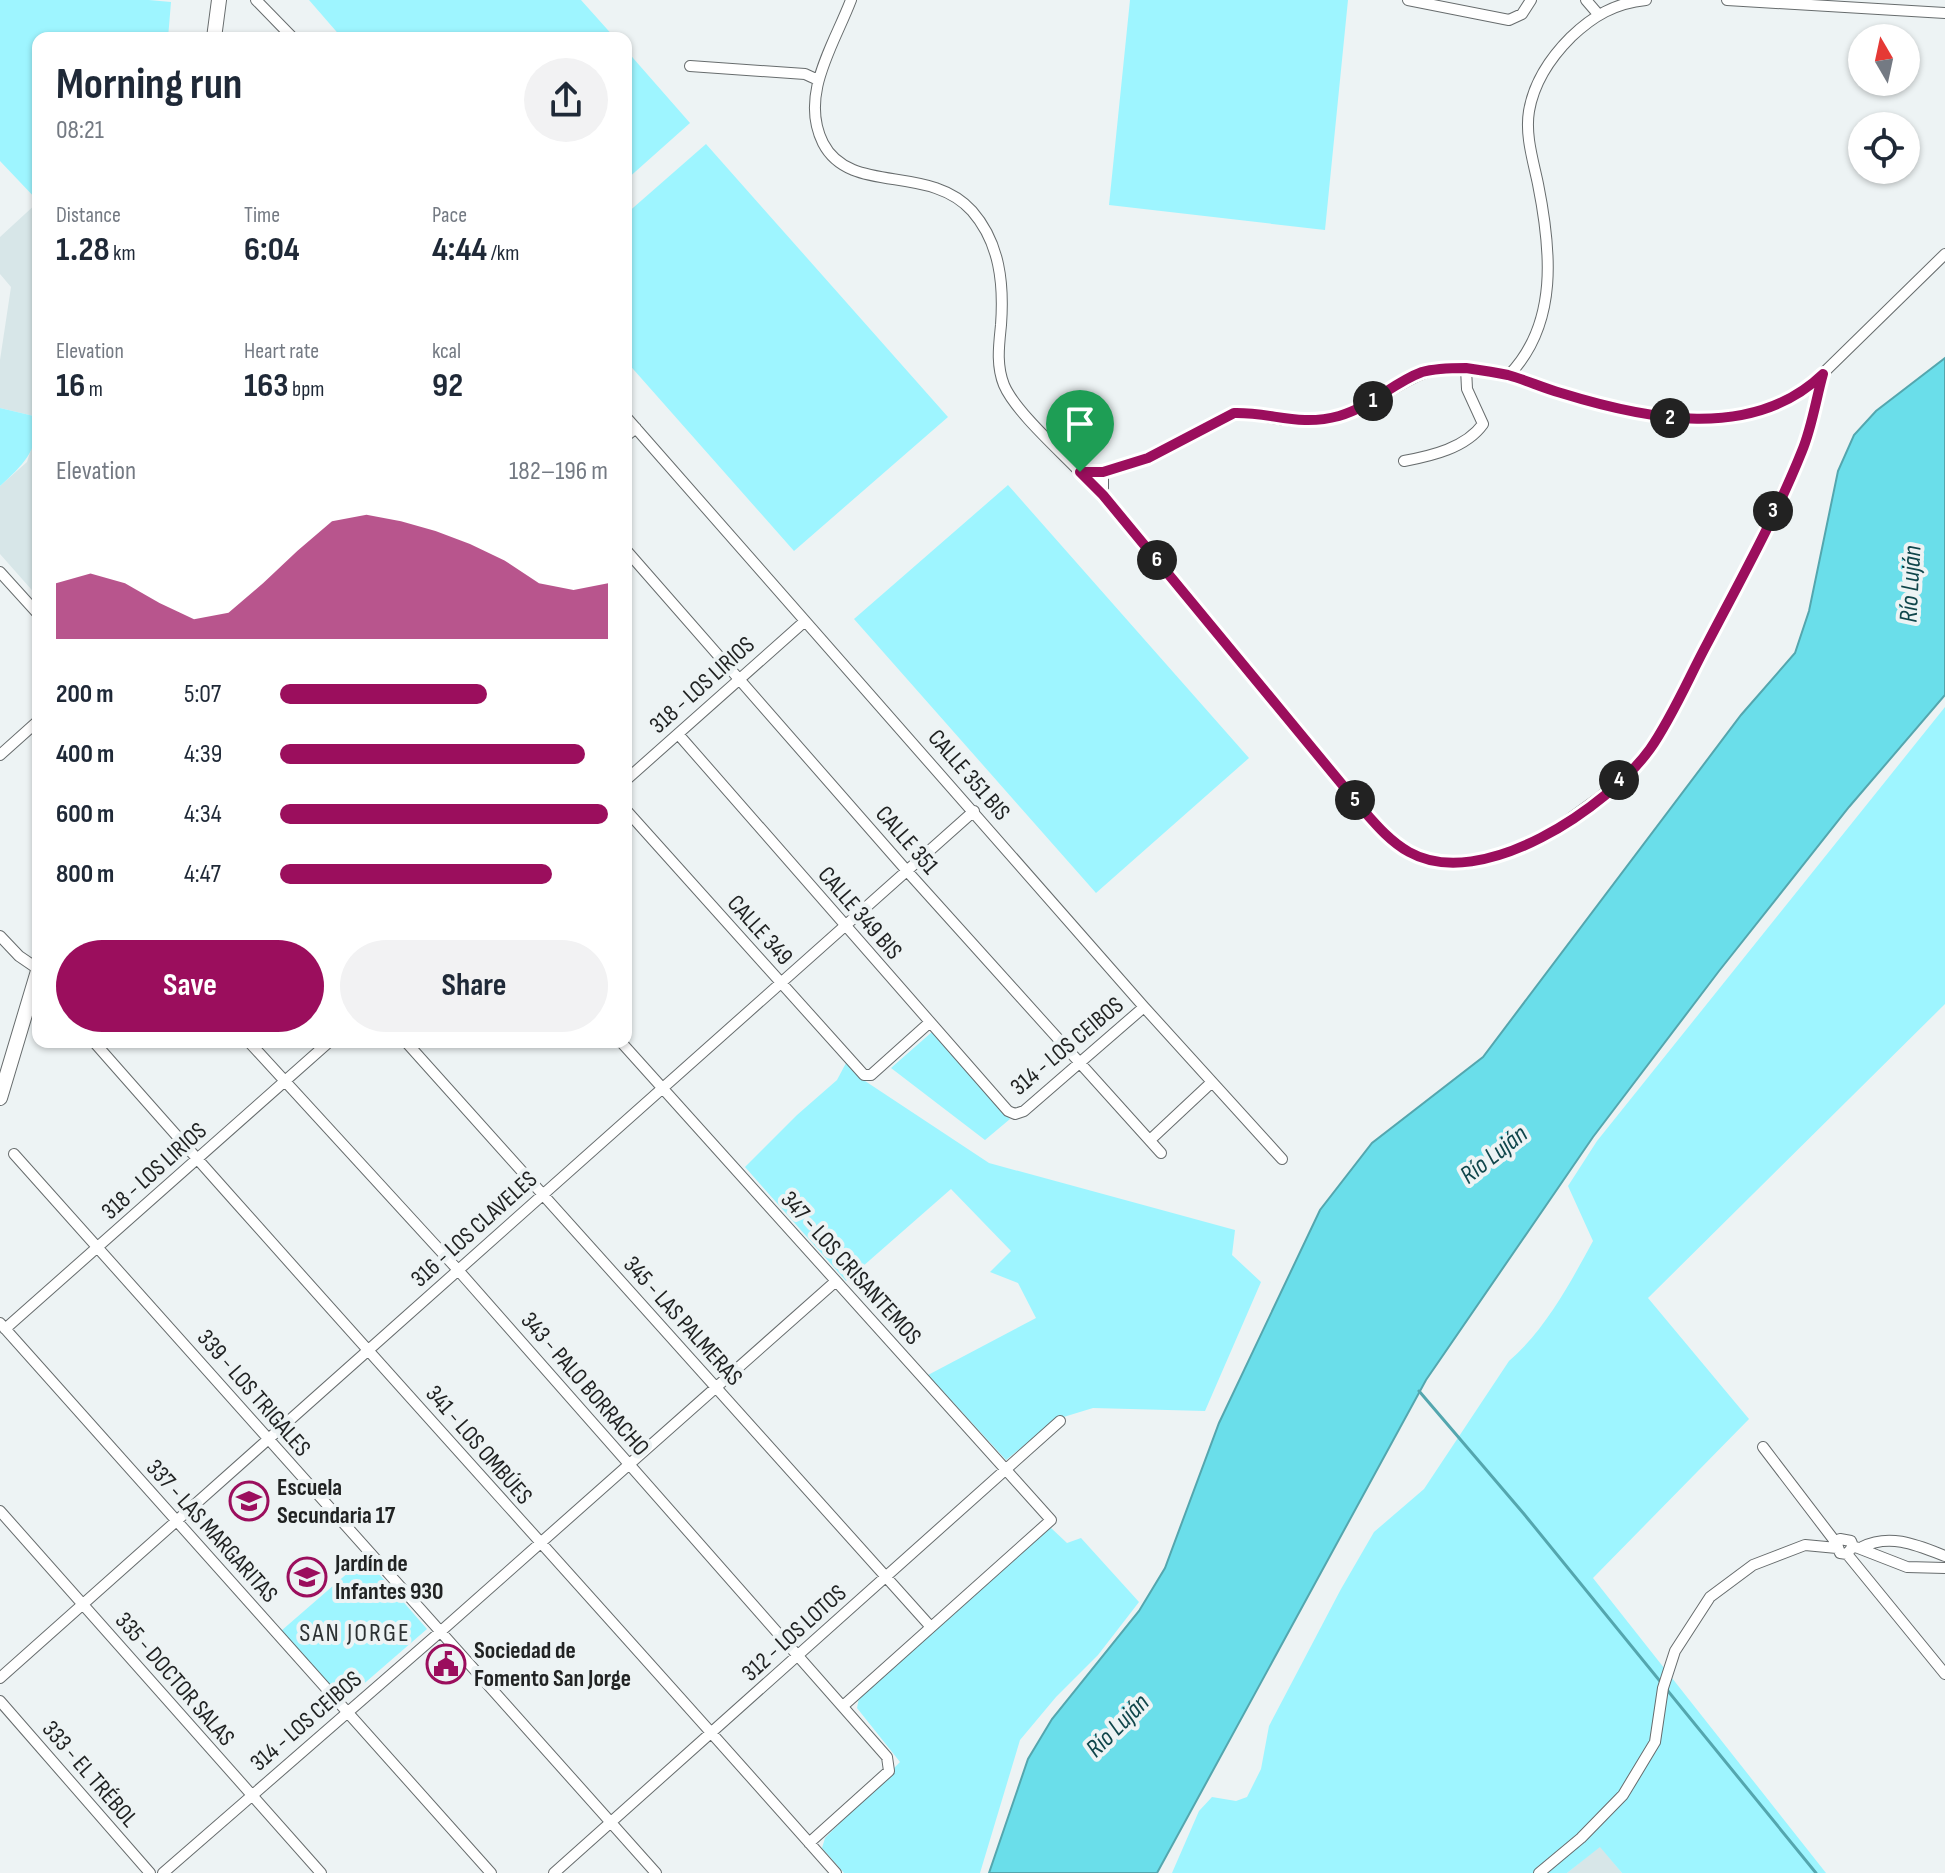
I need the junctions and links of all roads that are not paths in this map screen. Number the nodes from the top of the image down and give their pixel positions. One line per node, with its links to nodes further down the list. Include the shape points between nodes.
1 (219, 0): 11 (main road)
2 (851, 0): 14 (street)
3 (1408, 0): 4 (street, via 1509,20 1522,14)
4 (1531, 0)
5 (1586, 0): 10 (street)
6 (1646, 0): 10 (street)
7 (1727, 0): 9 (street)
8 (258, 2): 12 (street)
9 (1945, 13)
10 (1598, 14): 18 (street, via 1557,51 1534,91 1529,140 1542,203 1547,287 1535,340)
11 (215, 32)
12 (287, 32)
13 (690, 66): 14 (street, via 793,73)
14 (818, 80): 23 (street, via 815,121 835,160 868,176 938,188 970,208 982,224 1001,271 998,357 1004,385)
15 (1945, 254): 17 (street)
16 (1466, 368): 18 (street); 22 (street, via 1469,396 1483,424 1456,445); 24 (street, via 1425,371 1340,416 1287,420 1234,413 1172,448)
17 (1823, 374): 18 (street, via 1792,399 1766,410 1705,419 1640,413); 25 (street, via 1803,449 1741,579 1649,750 1600,797 1542,839 1461,864 1409,853 1390,838)
18 (1509, 375)
19 (632, 424): 20 (street, CALLE 351 BIS)
20 (636, 428): 21 (street); 29 (street, CALLE 351 BIS)
21 (632, 431)
22 (1404, 461)
23 (1080, 472): 24 (street); 25 (street)
24 (1103, 472): 25 (street)
25 (1103, 495)
26 (632, 557): 30 (street, CALLE 351)
27 (0, 572): 28 (street)
28 (32, 607)
29 (805, 621): 30 (street, 318 - LOS LIRIOS); 35 (street, CALLE 351 BIS)
30 (740, 678): 32 (street, 318 - LOS LIRIOS); 37 (street, CALLE 351)
31 (32, 726): 33 (street)
32 (678, 734): 34 (street, 318 - LOS LIRIOS); 38 (street, CALLE 349 BIS)
33 (0, 755)
34 (632, 775)
35 (974, 811): 37 (street, 316 - LOS CLAVELES); 43 (street, CALLE 351 BIS)
36 (632, 817): 41 (street, CALLE 349)
37 (907, 871): 38 (street, 316 - LOS CLAVELES); 50 (street, CALLE 351)
38 (845, 926): 41 (street, 316 - LOS CLAVELES); 44 (street, CALLE 349 BIS)
39 (0, 936): 40 (street)
40 (32, 966)
41 (780, 983): 44 (street, CALLE 349, via 864,1075 871,1075); 53 (street, 316 - LOS CLAVELES)
42 (32, 1005): 54 (main road)
43 (1144, 1007): 50 (street, 314 - LOS CEIBOS); 52 (street, CALLE 351 BIS)
44 (929, 1023): 55 (street, CALLE 349 BIS)
45 (99, 1048): 59 (street, 341 - LOS OMBÚES)
46 (254, 1048): 51 (street, 343 - PALO BORRACHO)
47 (322, 1048): 51 (street, 318 - LOS LIRIOS)
48 (411, 1048): 61 (street, 345 - LAS PALMERAS)
49 (626, 1048): 53 (street, 347 - LOS CRISANTEMOS)
50 (1079, 1062): 55 (street, 314 - LOS CEIBOS); 56 (street, CALLE 351)
51 (285, 1082): 59 (street, 318 - LOS LIRIOS); 63 (street, 343 - PALO BORRACHO)
52 (1212, 1082): 56 (street); 60 (street, CALLE 351 BIS)
53 (663, 1089): 61 (street, 316 - LOS CLAVELES); 64 (street, 347 - LOS CRISANTEMOS)
54 (0, 1098)
55 (1015, 1114)
56 (1150, 1140): 57 (street, CALLE 351)
57 (1161, 1153)
58 (14, 1154): 62 (street, 339 - LOS TRIGALES)
59 (197, 1159): 62 (street, 318 - LOS LIRIOS); 66 (street, 341 - LOS OMBÚES)
60 (1282, 1159)
61 (543, 1194): 63 (street, 316 - LOS CLAVELES); 67 (street, 345 - LAS PALMERAS)
62 (99, 1247): 65 (street, 318 - LOS LIRIOS); 69 (street, 339 - LOS TRIGALES)
63 (458, 1270): 66 (street, 316 - LOS CLAVELES); 71 (street, 343 - PALO BORRACHO)
64 (836, 1281): 67 (street, 314 - LOS CEIBOS); 72 (street, 347 - LOS CRISANTEMOS)
65 (3, 1326): 74 (street, 337 - LAS MARGARITAS)
66 (368, 1350): 69 (street, 316 - LOS CLAVELES); 75 (street, 341 - LOS OMBÚES)
67 (715, 1386): 71 (street, 314 - LOS CEIBOS); 80 (street, 345 - LAS PALMERAS)
68 (1060, 1421): 72 (street, 312 - LOS LOTOS)
69 (268, 1439): 74 (street, 316 - LOS CLAVELES); 83 (street, 339 - LOS TRIGALES)
70 (1763, 1447): 76 (street)
71 (629, 1464): 75 (street, 314 - LOS CEIBOS); 84 (street, 343 - PALO BORRACHO)
72 (1005, 1469): 80 (street, 312 - LOS LOTOS); 82 (street, 347 - LOS CRISANTEMOS, via 1051,1520)
73 (0, 1511): 81 (street, 335 - DOCTOR SALAS)
74 (176, 1521): 81 (street, 316 - LOS CLAVELES); 89 (street, 337 - LAS MARGARITAS)
75 (539, 1544): 83 (street, 314 - LOS CEIBOS); 90 (street, 341 - LOS OMBÚES)
76 (1837, 1546): 77 (street, via 1840,1553); 101 (street, via 1805,1545 1753,1565 1710,1597 1675,1651 1655,1742 1623,1795)
77 (1854, 1549): 78 (street, via 1901,1541); 79 (street, via 1907,1567); 85 (street)
78 (1945, 1556)
79 (1945, 1568)
80 (887, 1577): 82 (street, 345 - LAS PALMERAS); 84 (street, 312 - LOS LOTOS)
81 (82, 1604): 86 (street, 316 - LOS CLAVELES); 91 (street, 335 - DOCTOR SALAS)
82 (930, 1626): 88 (street)
83 (440, 1632): 89 (street, 314 - LOS CEIBOS); 92 (street, 339 - LOS TRIGALES)
84 (799, 1655): 88 (street, 343 - PALO BORRACHO); 90 (street, 312 - LOS LOTOS)
85 (1945, 1674)
86 (0, 1678)
87 (0, 1701): 94 (street, 333 - EL TRÉBOL)
88 (843, 1706): 93 (street, 343 - PALO BORRACHO, via 887,1757 889,1771)
89 (346, 1712): 91 (street, 314 - LOS CEIBOS); 97 (street, 337 - LAS MARGARITAS)
90 (713, 1732): 92 (street, 312 - LOS LOTOS); 93 (street, 341 - LOS OMBÚES)
91 (251, 1796): 95 (street, 314 - LOS CEIBOS); 96 (street, 335 - DOCTOR SALAS)
92 (611, 1822): 98 (street, 312 - LOS LOTOS); 99 (street, 339 - LOS TRIGALES)
93 (809, 1843): 100 (street, 341 - LOS OMBÚES)
94 (150, 1873)
95 (163, 1873)
96 (321, 1873)
97 (491, 1873)
98 (554, 1873)
99 (656, 1873)
100 (836, 1873)
101 (1539, 1873)

